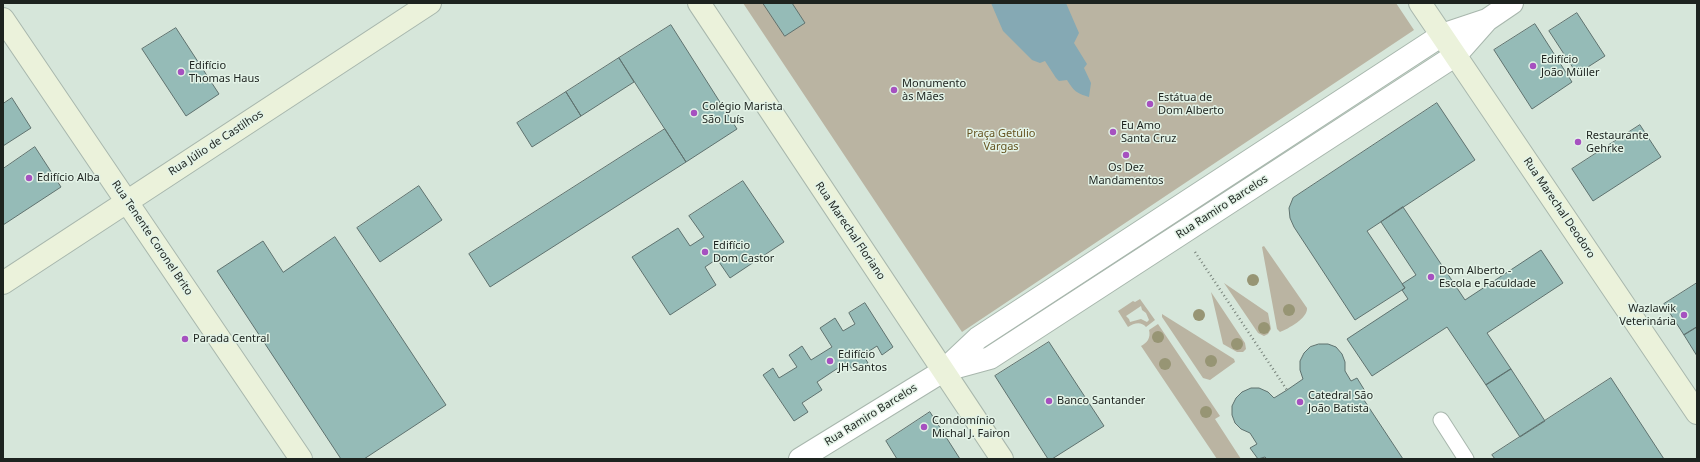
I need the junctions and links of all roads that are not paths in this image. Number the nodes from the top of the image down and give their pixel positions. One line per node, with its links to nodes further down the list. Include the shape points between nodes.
1 (430, 3): 9 (street, Rua Júlio de Castilhos)
2 (699, 3): 11 (street, Rua Marechal Floriano)
3 (1420, 3): 7 (street, Rua Marechal Deodoro)
4 (1512, 3): 6 (street, Rua Ramiro Barcelos)
5 (3, 19): 9 (street, Rua Tenente Coronel Brito)
6 (1487, 20): 7 (street, Rua Ramiro Barcelos); 8 (street, Rua Ramiro Barcelos)
7 (1442, 35): 8 (street, Rua Marechal Deodoro); 11 (street, Rua Ramiro Barcelos, via 978,338)
8 (1456, 55): 11 (street, Rua Ramiro Barcelos, via 990,358); 12 (street, Rua Marechal Deodoro)
9 (127, 202): 10 (street, Rua Júlio de Castilhos); 14 (street, Rua Tenente Coronel Brito)
10 (3, 283)
11 (943, 371): 15 (street, Rua Ramiro Barcelos); 16 (street, Rua Marechal Floriano)
12 (1697, 413)
13 (1441, 420): 17 (lane)
14 (301, 459)
15 (800, 459)
16 (1002, 459)
17 (1466, 459)

